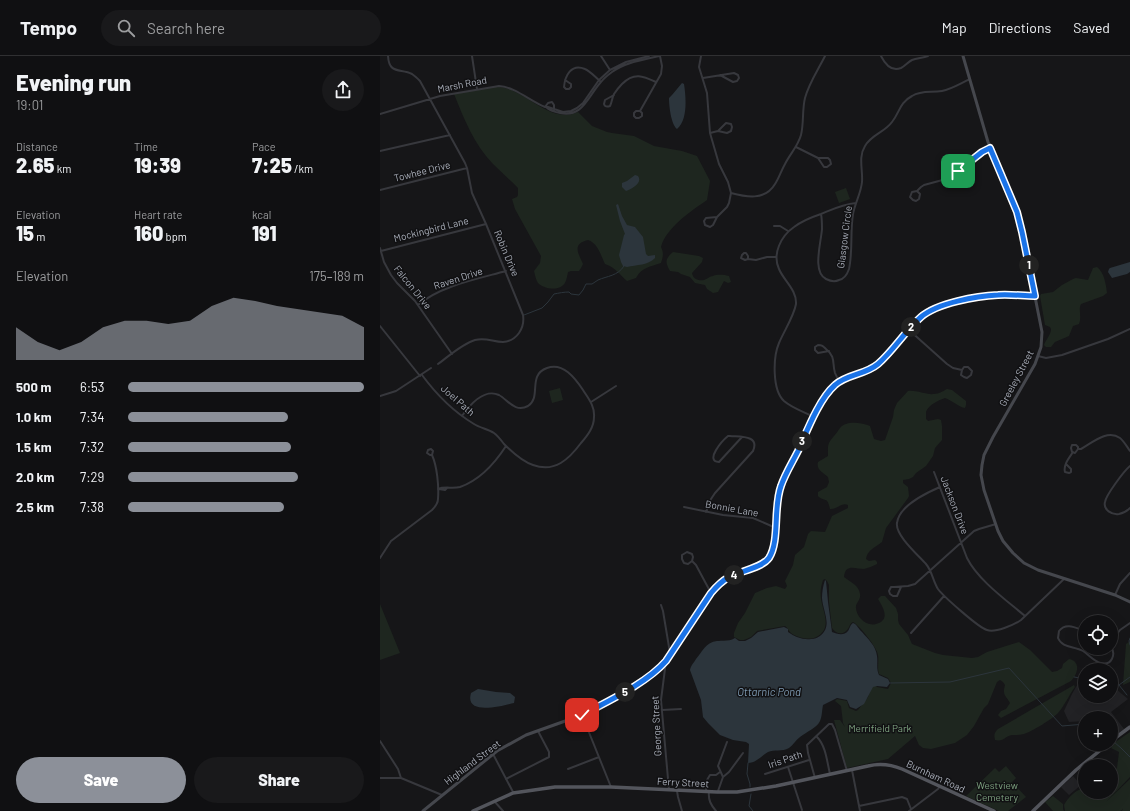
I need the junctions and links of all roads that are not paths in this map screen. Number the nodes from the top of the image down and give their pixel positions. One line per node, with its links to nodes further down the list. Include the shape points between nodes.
1 (388, 56): 20 (street, Robin Drive, via 392,68 415,76)
2 (472, 56): 18 (street)
3 (601, 56): 11 (street)
4 (649, 56): 11 (street, Marsh Road, via 626,62)
5 (659, 56): 11 (street, Marsh Road); 17 (street, via 662,71)
6 (701, 56): 13 (street)
7 (825, 56): 28 (street, via 806,96 801,132)
8 (881, 56): 9 (street, via 886,65 895,69 914,59)
9 (928, 56)
10 (964, 56): 14 (street, Greeley Street)
11 (611, 71): 16 (street, Marsh Road)
12 (720, 75): 12 (street, via 735,73 739,78 733,82); 13 (street)
13 (703, 78): 26 (street, via 707,93)
14 (970, 79): 29 (street, Greeley Street); 36 (street, Glasgow Circle, via 944,90 919,93 903,103 893,122 869,140 862,151 862,183)
15 (565, 80): 15 (street, via 564,88 566,90 571,88 571,85); 16 (street, via 569,72 579,68 587,70)
16 (600, 81): 22 (street, Marsh Road, via 577,108 563,112)
17 (656, 82): 19 (street, via 634,76 626,80); 23 (street)
18 (477, 89): 20 (street, Marsh Road); 21 (street, Marsh Road, via 505,86)
19 (614, 95): 19 (street, via 604,100 605,106 611,105)
20 (430, 99): 24 (street, Marsh Road); 27 (street, Robin Drive)
21 (545, 107): 22 (street, Marsh Road); 22 (street, via 548,102 552,102)
22 (554, 110)
23 (640, 111)
24 (380, 114)
25 (718, 131): 25 (street, via 728,133 732,130 731,124 726,123); 26 (street)
26 (710, 133): 35 (street)
27 (450, 134): 30 (street); 32 (street, Robin Drive)
28 (796, 147): 31 (street); 35 (street, via 775,184 768,191 754,197)
29 (990, 148): 34 (street, via 952,176 924,185); 46 (street, Greeley Street, via 1017,212)
30 (380, 151)
31 (818, 158): 31 (street, via 828,158 831,164 824,167)
32 (467, 168): 33 (street, Towhee Drive); 39 (street, Robin Drive, via 472,193)
33 (380, 190)
34 (918, 192): 34 (street, via 920,198 912,200 911,193)
35 (731, 193): 38 (street, via 727,207)
36 (856, 203): 37 (street, via 844,204); 37 (street, Glasgow Circle, via 849,269 844,278 836,281 825,279 819,270)
37 (821, 214): 41 (street, via 803,221)
38 (717, 217): 38 (street, via 711,226 704,224 707,217)
39 (486, 224): 42 (street, Mockingbird Lane); 45 (street, Robin Drive)
40 (774, 226): 41 (street, via 780,226)
41 (788, 231): 43 (street, via 778,246)
42 (380, 250): 47 (street, Falcon Drive, via 394,280)
43 (776, 257): 44 (street, via 756,260); 63 (street, via 779,269 792,288 796,300 776,355 777,390 785,402)
44 (748, 258)
45 (506, 271): 47 (street, Raven Drive, via 440,291); 52 (street, Robin Drive, via 523,313 520,332 505,341 474,340)
46 (1035, 296): 50 (street, Highland Street, via 994,295 944,305 925,314); 53 (street, Greeley Street, via 1042,332)
47 (418, 305): 52 (street, Falcon Drive)
48 (380, 326): 57 (street, Joel Path)
49 (1130, 329): 53 (street, via 1062,354 1046,358)
50 (909, 330): 56 (street, via 947,364); 58 (street, Highland Street, via 877,365)
51 (829, 351): 51 (street, via 818,353 815,347 818,344); 58 (street)
52 (452, 354): 54 (street, Robin Drive)
53 (1038, 356): 78 (street, Greeley Street, via 993,436 983,460 983,485)
54 (438, 364)
55 (431, 368): 57 (street)
56 (962, 370): 56 (street, via 964,377 971,375 968,367)
57 (421, 375): 60 (street, via 396,391); 62 (street, Joel Path)
58 (840, 381): 63 (street, Highland Street, via 830,390)
59 (616, 386): 61 (street)
60 (380, 396)
61 (591, 402): 62 (street, via 572,375 559,368 549,367 537,376 533,399 527,406 514,407 500,396 490,394 474,402); 65 (street, Joel Path, via 595,415 590,432 571,456 558,464 549,467 534,466)
62 (462, 416): 65 (street, Joel Path, via 492,432)
63 (814, 417): 79 (street, Highland Street, via 780,490)
64 (742, 437): 64 (street, via 726,438 715,451 714,460 718,463 721,461); 77 (street, via 753,440 753,451 718,488)
65 (506, 446): 74 (street, via 488,469 472,482 446,490)
66 (1078, 450): 67 (street, via 1109,435 1120,438); 68 (street); 68 (street, via 1077,446 1072,445)
67 (1130, 451)
68 (1073, 452): 70 (street)
69 (432, 455): 74 (street)
70 (1066, 464)
71 (1130, 466): 76 (street, via 1105,504 1107,510 1116,514)
72 (934, 472): 73 (street, Jackson Drive)
73 (940, 487): 80 (street, Jackson Drive); 83 (street, via 922,495 901,513 897,521 898,531)
74 (438, 489): 81 (street, via 438,501 434,508 395,538)
75 (684, 507): 77 (street, Bonnie Lane)
76 (1130, 508)
77 (706, 512): 79 (street, Bonnie Lane, via 753,518)
78 (996, 524): 80 (street, via 979,528); 85 (street, Greeley Street, via 1003,541 1020,560 1038,570)
79 (776, 528): 87 (street, Highland Street, via 773,550 766,561 729,577)
80 (961, 542): 83 (street); 92 (street, Jackson Drive, via 974,570)
81 (380, 558)
82 (692, 561): 82 (street, via 691,554 683,554 683,562 688,564); 87 (street)
83 (930, 571): 86 (street, via 913,585); 89 (street)
84 (1130, 573): 88 (street, via 1120,584)
85 (1064, 579): 88 (street, Greeley Street); 92 (street)
86 (901, 586): 86 (street, via 897,596 890,594 891,587)
87 (711, 593): 98 (street, Highland Street)
88 (1115, 595): 90 (street, Greeley Street)
89 (944, 596): 92 (street, via 988,631 1012,625); 95 (street)
90 (1130, 602)
91 (661, 605): 98 (street)
92 (1025, 616)
93 (1130, 623): 96 (street)
94 (1078, 629): 97 (street, via 1065,626 1058,635 1063,645)
95 (911, 633)
96 (1118, 633)
97 (1078, 649)
98 (670, 653): 101 (street, Highland Street)
99 (1088, 655): 100 (street, via 1102,664 1112,660)
100 (1113, 655)
101 (666, 661): 103 (street, George Street); 104 (street, Highland Street, via 657,671 640,682)
102 (681, 709): 103 (street)
103 (662, 710): 132 (street, George Street)
104 (582, 715): 106 (street, Highland Street); 114 (street)
105 (1130, 727): 107 (main road)
106 (538, 731): 113 (street, Highland Street, via 519,738); 128 (street, via 549,757)
107 (1118, 736)
108 (816, 737): 115 (street, via 807,745); 120 (street, via 832,724); 123 (street, via 823,747)
109 (380, 741): 126 (street)
110 (727, 742): 121 (street, via 718,766)
111 (1099, 751): 149 (main road)
112 (743, 753): 124 (street)
113 (493, 754): 128 (street); 137 (street, Highland Street)
114 (599, 757): 118 (street); 130 (street)
115 (809, 760): 117 (street, Iris Path); 127 (street)
116 (892, 765): 119 (main road, Ferry Street, via 879,764); 131 (main road, Burnham Road)
117 (788, 767): 122 (street, Iris Path); 129 (street)
118 (568, 769)
119 (852, 770): 120 (main road, Ferry Street); 139 (street)
120 (847, 771): 123 (main road, Ferry Street)
121 (720, 772): 124 (street); 134 (street, via 708,778)
122 (765, 774)
123 (830, 774): 127 (main road, Ferry Street)
124 (723, 777): 135 (street)
125 (380, 778): 126 (street)
126 (401, 778): 137 (street)
127 (815, 778): 129 (main road, Ferry Street)
128 (506, 779): 136 (street)
129 (792, 782): 135 (main road, Ferry Street, via 748,791); 140 (street)
130 (611, 786): 132 (main road, Ferry Street); 136 (main road, Ferry Street, via 559,787)
131 (940, 786): 141 (street); 148 (main road, Burnham Road)
132 (669, 790): 133 (main road, Ferry Street)
133 (677, 790): 134 (main road, Ferry Street); 145 (street)
134 (708, 792): 135 (main road, Ferry Street); 146 (street, via 710,802)
135 (717, 792)
136 (513, 793): 138 (main road, Ferry Street)
137 (442, 795): 142 (street, Highland Street)
138 (494, 802): 143 (main road, Ferry Street); 144 (street)
139 (859, 806): 141 (street, via 902,797 907,798); 147 (street)
140 (802, 810)
141 (910, 810)
142 (423, 811)
143 (473, 811)
144 (503, 811)
145 (682, 811)
146 (716, 811)
147 (860, 811)
148 (994, 811)
149 (1033, 811)

